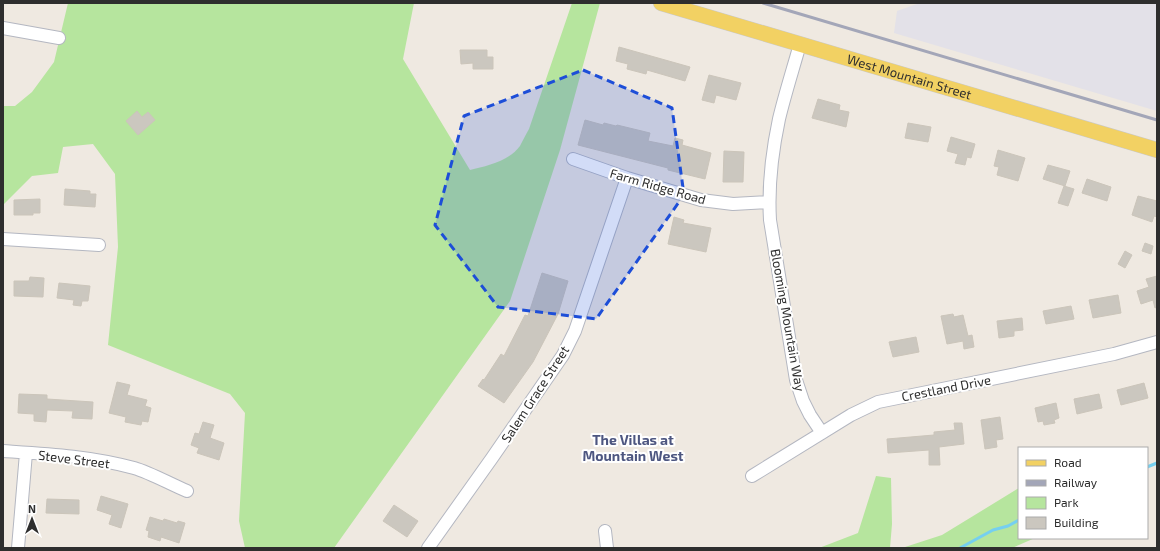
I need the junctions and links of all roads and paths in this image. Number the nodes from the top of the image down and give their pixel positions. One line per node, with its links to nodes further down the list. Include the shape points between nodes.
1 (661, 3): 4 (main road, West Mountain Street)
2 (3, 28): 3 (street)
3 (59, 38)
4 (800, 44): 5 (main road, West Mountain Street); 8 (street, Blooming Mountain Way, via 779,118)
5 (1157, 150)
6 (573, 160): 7 (street, Farm Ridge Road)
7 (627, 178): 8 (street, Farm Ridge Road, via 701,200 733,204); 19 (street, Salem Grace Street, via 575,330 562,355)
8 (769, 202): 12 (street, Blooming Mountain Way, via 796,380 803,401)
9 (3, 239): 10 (street)
10 (99, 245)
11 (1157, 342): 12 (street, Crestland Drive, via 1114,354 878,402)
12 (822, 433): 15 (street, Crestland Drive)
13 (3, 451): 14 (street, Steve Street)
14 (26, 453): 16 (street, Steve Street, via 95,459 135,469); 18 (street)
15 (752, 476)
16 (188, 491)
17 (605, 530): 20 (street)
18 (18, 548)
19 (428, 548)
20 (607, 548)

